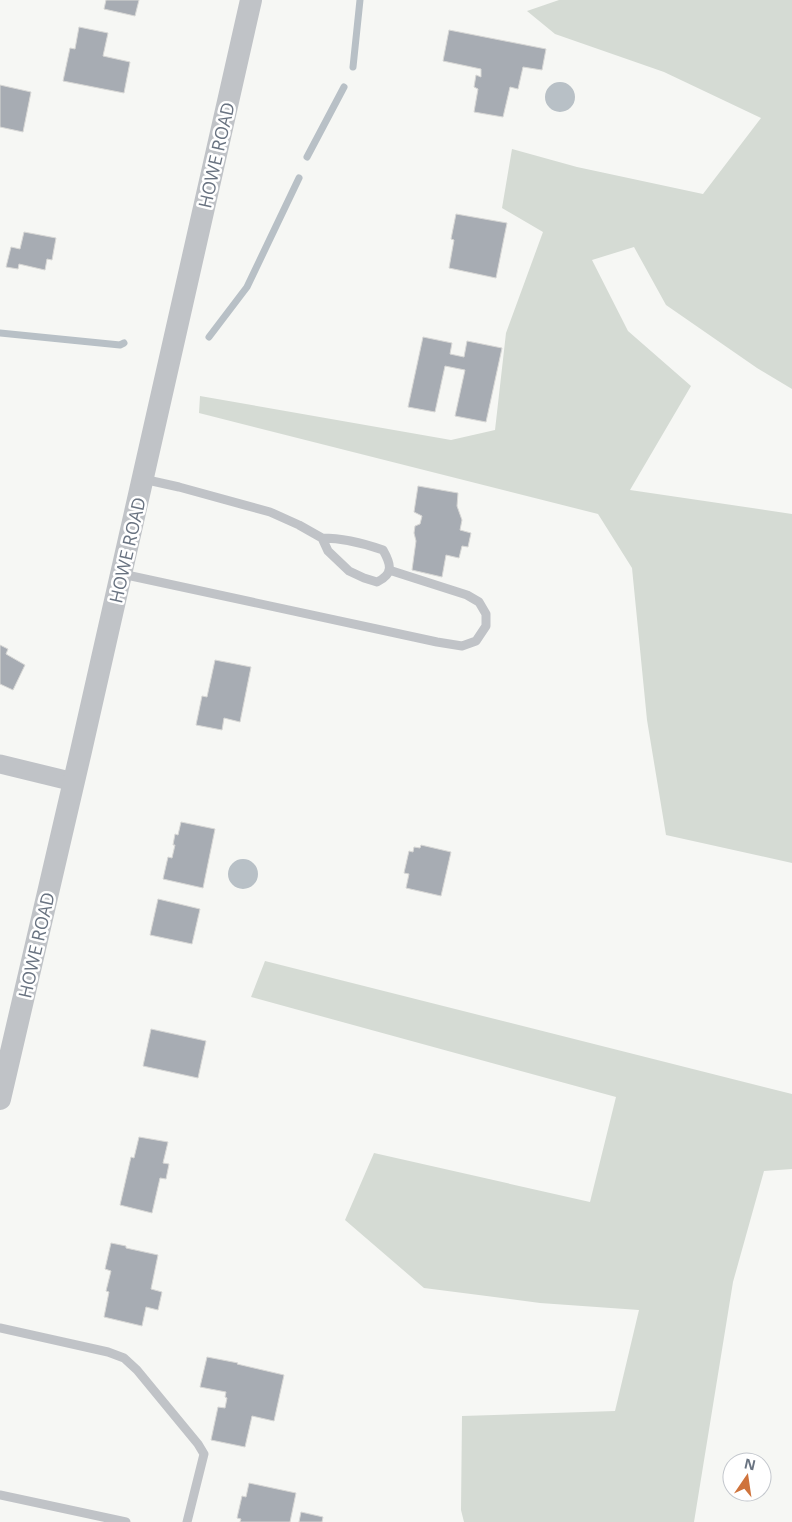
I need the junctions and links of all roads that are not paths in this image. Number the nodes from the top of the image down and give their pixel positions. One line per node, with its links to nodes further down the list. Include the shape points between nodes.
1 (251, 0): 2 (street, HOWE ROAD)
2 (143, 478): 3 (lane, via 270,512); 5 (street, HOWE ROAD)
3 (322, 538): 4 (lane, via 337,538 383,550 389,561); 4 (lane, via 328,551 357,575 377,582 385,578)
4 (389, 570): 5 (lane, via 467,595 479,602 486,614 482,633 476,641 462,646 437,642)
5 (121, 574): 7 (street, HOWE ROAD)
6 (0, 764): 7 (street)
7 (74, 782): 8 (street, HOWE ROAD)
8 (0, 1099)
9 (0, 1328): 12 (lane, via 108,1352 124,1358 137,1370 204,1454)
10 (0, 1495): 11 (lane)
11 (126, 1522)
12 (187, 1522)

